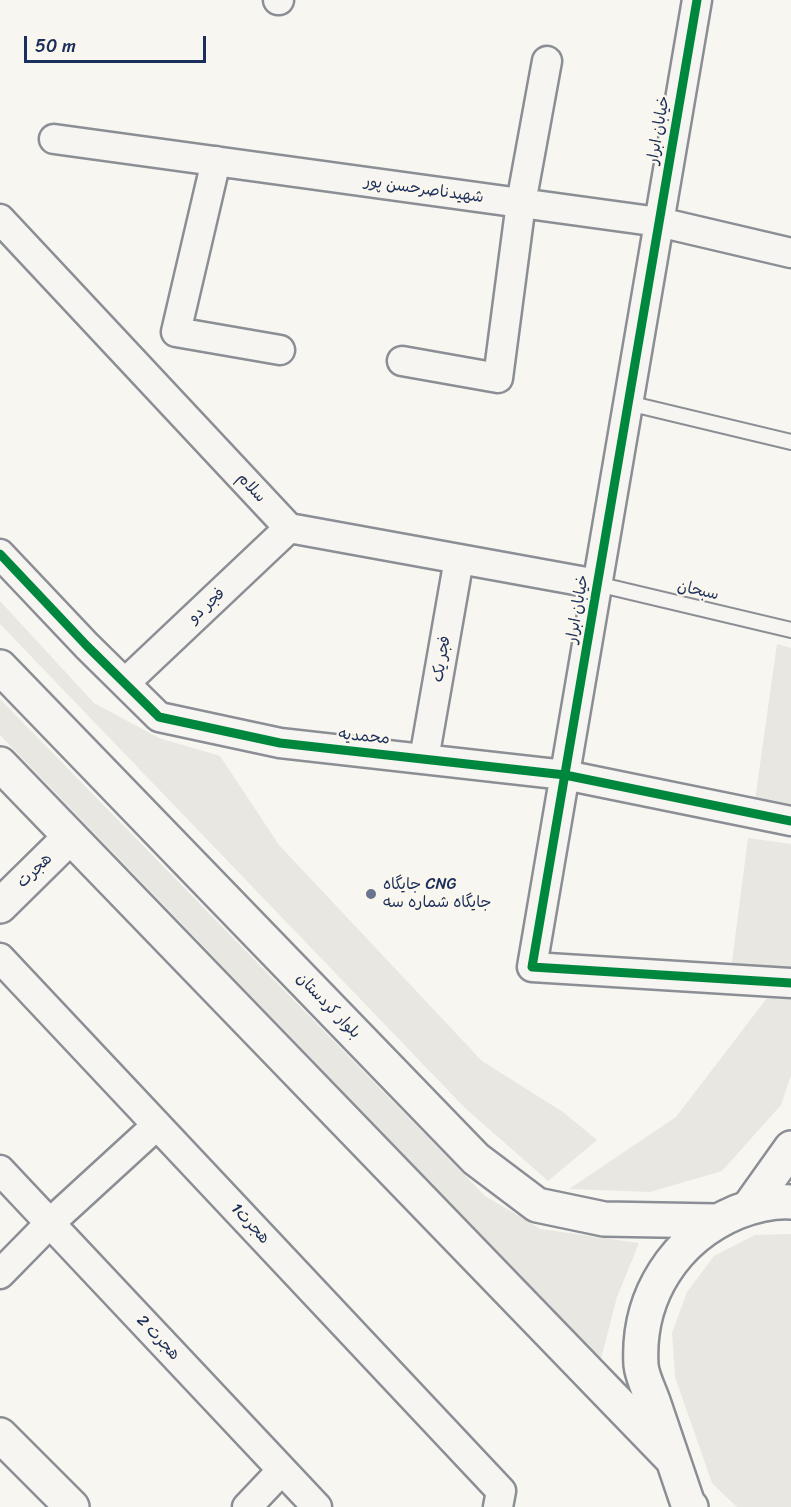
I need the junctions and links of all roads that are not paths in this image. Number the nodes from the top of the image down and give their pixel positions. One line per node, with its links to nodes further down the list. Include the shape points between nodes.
1 (697, 0): 7 (street, خیابان ابرار)
2 (547, 61): 5 (street)
3 (54, 139): 4 (street, شهیدناصرحسن پور)
4 (216, 161): 5 (street, شهیدناصرحسن پور); 9 (street, via 176,332)
5 (521, 203): 7 (street, شهیدناصرحسن پور); 10 (street, via 498,378)
6 (0, 219): 13 (street, سلام)
7 (659, 222): 8 (street, شهیدناصرحسن پور); 11 (street, خیابان ابرار)
8 (791, 253)
9 (280, 350)
10 (402, 361)
11 (628, 403): 12 (lane); 16 (street, خیابان ابرار)
12 (791, 442)
13 (289, 528): 15 (street); 19 (street, فجر دو)
14 (0, 554): 19 (street, محمدیه)
15 (459, 559): 16 (street); 20 (street, فجر یک)
16 (597, 584): 17 (lane, سبحان); 22 (street, خیابان ابرار)
17 (791, 630)
18 (0, 667): 33 (main road, بلوار کردستان, via 476,1159 537,1205 604,1219)
19 (125, 683): 20 (street, محمدیه, via 159,717 280,743)
20 (424, 759): 22 (street, محمدیه)
21 (0, 764): 24 (main road)
22 (565, 775): 23 (street, محمدیه); 27 (street, خیابان ابرار, via 532,967)
23 (791, 821)
24 (70, 837): 25 (main road, هجرت); 37 (main road)
25 (0, 906)
26 (0, 958): 28 (street, هجرت1)
27 (791, 983)
28 (157, 1125): 34 (street); 39 (street, هجرت1)
29 (791, 1148): 32 (main road)
30 (0, 1170): 34 (street, هجرت 2)
31 (791, 1202): 32 (main road)
32 (749, 1207): 33 (main road)
33 (717, 1221): 37 (main road, via 689,1241 666,1268 650,1299 642,1332 641,1367)
34 (50, 1223): 35 (street); 38 (street, هجرت 2)
35 (0, 1274)
36 (0, 1435): 40 (main road)
37 (673, 1460): 43 (main road)
38 (282, 1470): 41 (street); 42 (street, هجرت 2)
39 (499, 1499)
40 (72, 1507)
41 (247, 1507)
42 (317, 1507)
43 (691, 1507)

